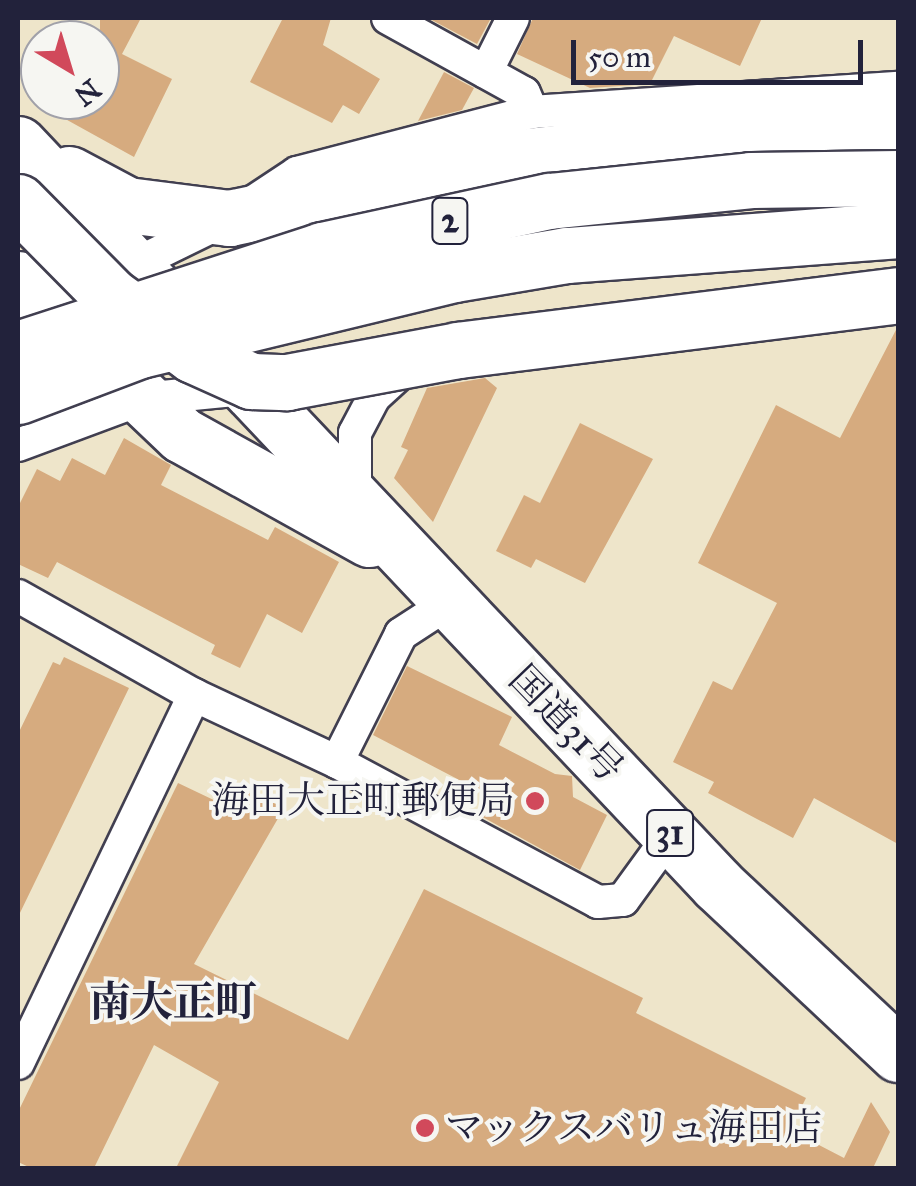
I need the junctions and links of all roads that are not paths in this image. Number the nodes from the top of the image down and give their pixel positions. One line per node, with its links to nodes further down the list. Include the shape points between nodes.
1 (388, 18): 3 (street)
2 (513, 18): 3 (street)
3 (486, 72): 7 (street, via 524,92)
4 (898, 88): 7 (street)
5 (898, 124): 7 (highway)
6 (18, 130): 11 (highway, via 70,175 127,205)
7 (525, 134): 11 (highway)
8 (18, 144): 13 (highway, 国道31号 / 31)
9 (898, 178): 15 (highway, 2, bridge, via 752,180 549,201)
10 (18, 202): 14 (highway, bridge, via 110,296 193,355 251,381 287,382 458,350)
11 (228, 218): 13 (street)
12 (898, 230): 19 (highway, 2, bridge, via 567,255 455,274 140,350)
13 (137, 265): 15 (street); 18 (highway, 国道31号 / 31)
14 (898, 295)
15 (22, 309): 20 (highway, 国道31号 / 31)
16 (898, 309): 17 (street, via 758,318)
17 (410, 364): 18 (street); 22 (street, via 374,398 355,433)
18 (252, 388): 20 (street); 22 (highway, 国道31号 / 31)
19 (18, 396)
20 (142, 400): 21 (street); 24 (highway, 国道31号 / 31, via 182,435 367,537)
21 (18, 445)
22 (355, 500): 24 (highway, 国道31号 / 31)
23 (18, 596): 25 (street)
24 (450, 602): 26 (street, via 401,634); 27 (highway, 国道31号 / 31)
25 (194, 695): 26 (street); 29 (street)
26 (337, 762): 27 (street, via 598,902 623,900)
27 (670, 834): 28 (highway, 国道31号 / 31)
28 (898, 1054)
29 (18, 1064)

